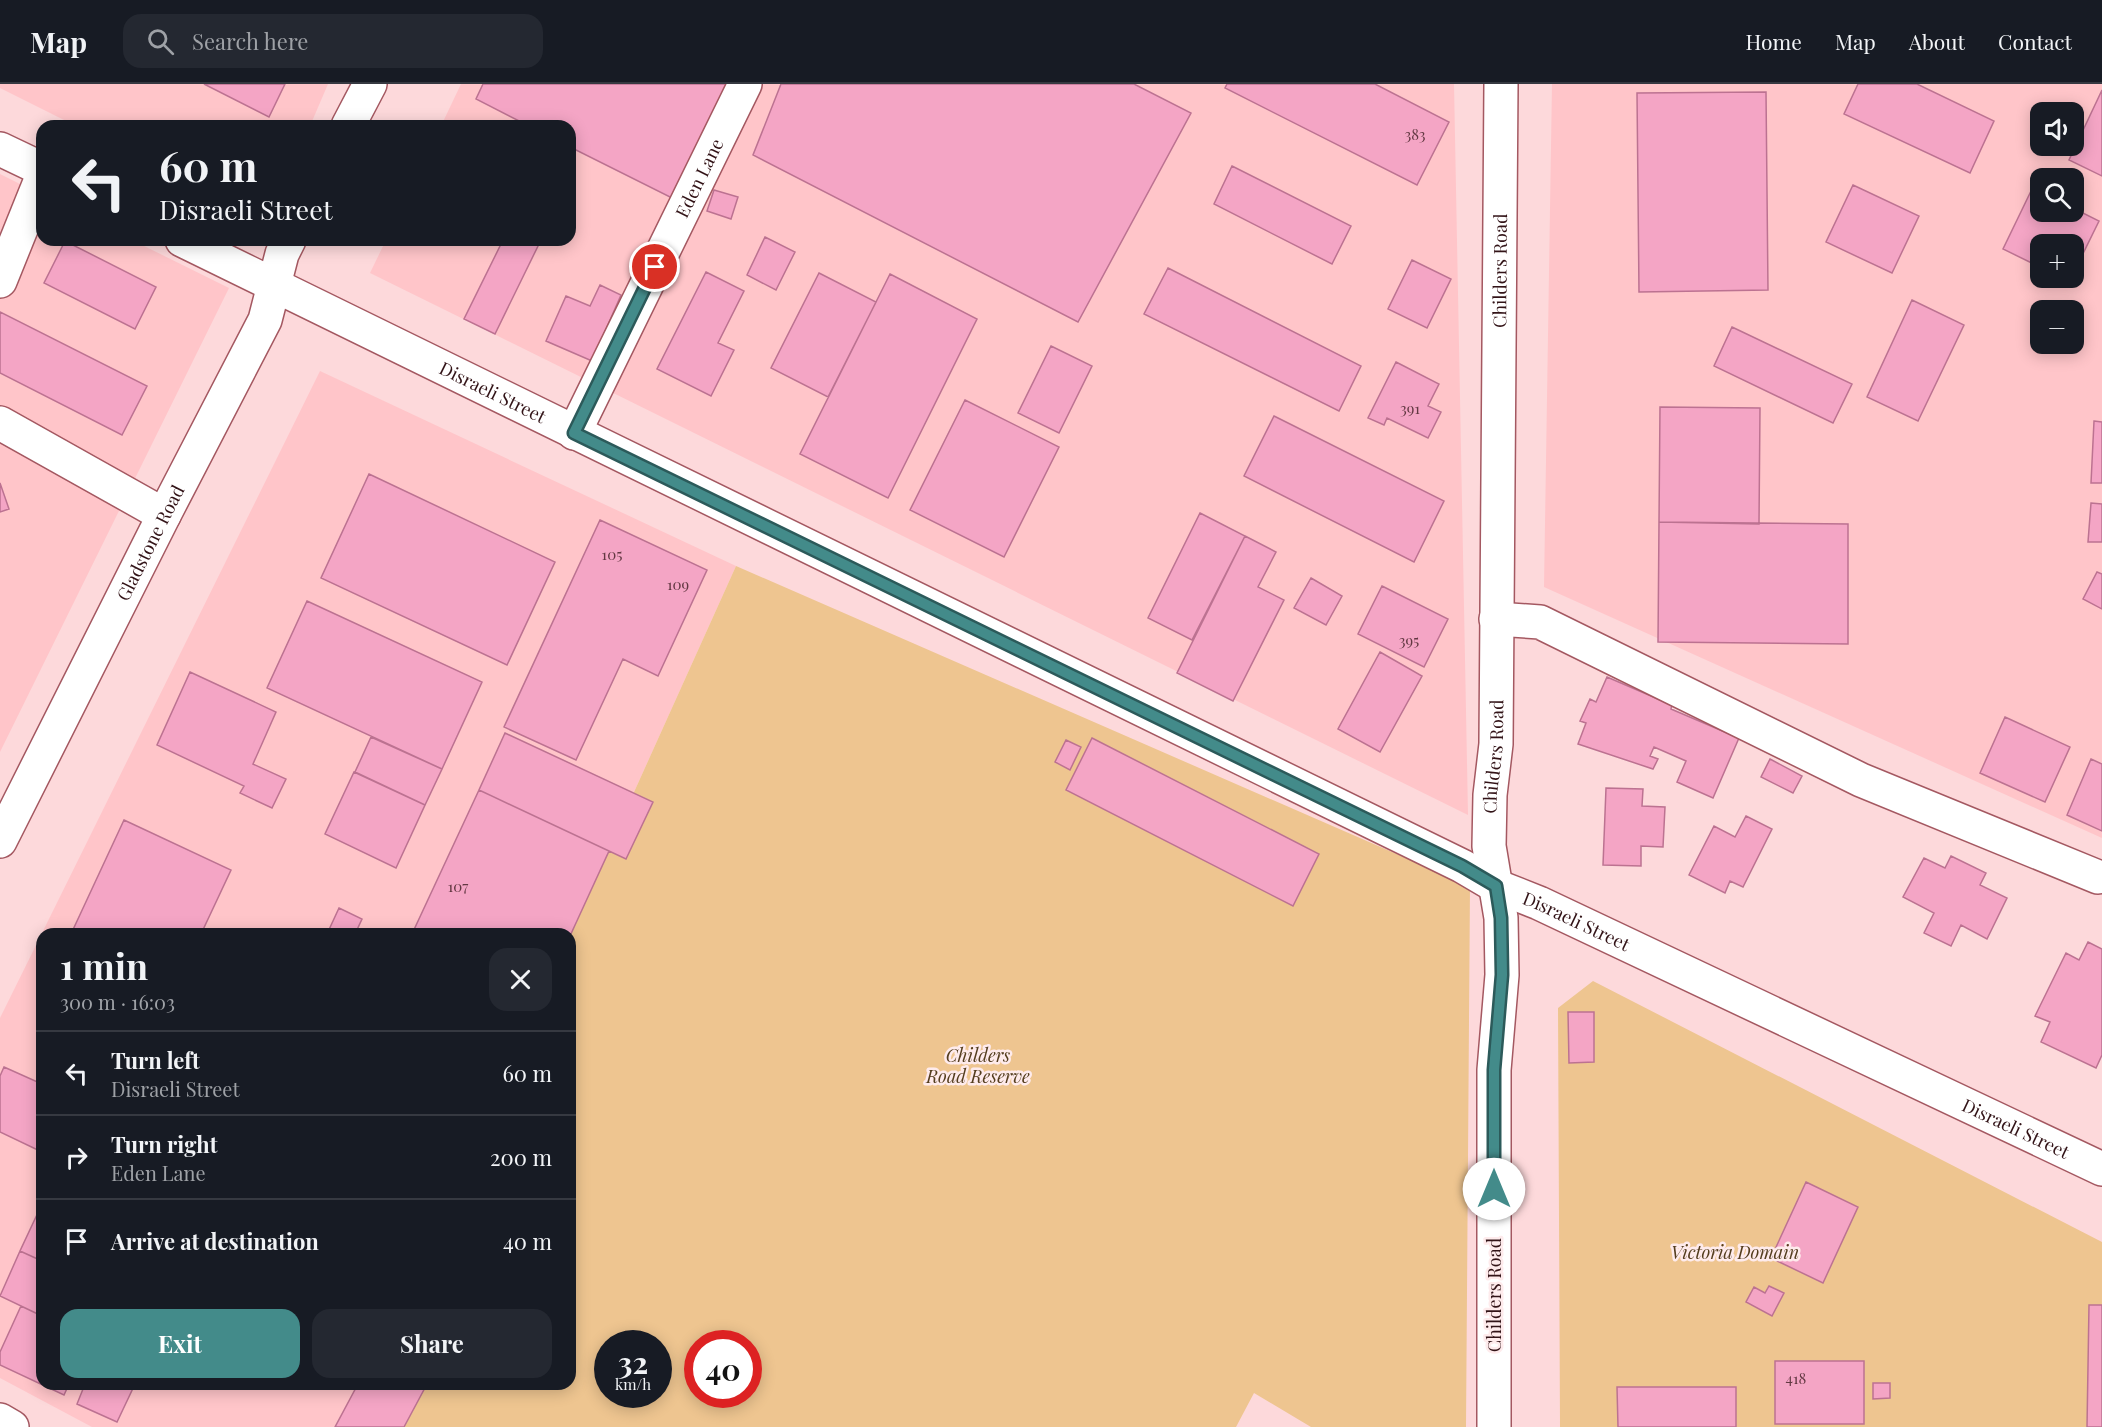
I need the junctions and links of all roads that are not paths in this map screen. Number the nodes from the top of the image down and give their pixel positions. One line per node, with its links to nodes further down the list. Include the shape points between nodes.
1 (370, 84): 4 (street)
2 (744, 84): 13 (street, Eden Lane)
3 (1501, 84): 15 (street, Childers Road)
4 (351, 120)
5 (0, 149): 6 (street)
6 (36, 166)
7 (36, 192): 10 (street)
8 (194, 246): 11 (street, Disraeli Street)
9 (286, 246): 11 (street, Gladstone Road)
10 (0, 281)
11 (273, 286): 13 (street, Disraeli Street); 14 (street, Gladstone Road, via 265,320)
12 (0, 423): 14 (street)
13 (574, 433): 18 (street, Disraeli Street)
14 (164, 515): 16 (street, Gladstone Road)
15 (1496, 619): 17 (street, via 1540,622 1862,780); 18 (street, Childers Road, via 1496,744 1489,846)
16 (0, 841)
17 (2098, 877)
18 (1496, 886): 19 (street, Disraeli Street); 22 (street, Childers Road, via 1502,975 1494,1070)
19 (2102, 1169)
20 (0, 1420): 21 (street)
21 (12, 1427)
22 (1494, 1427)

